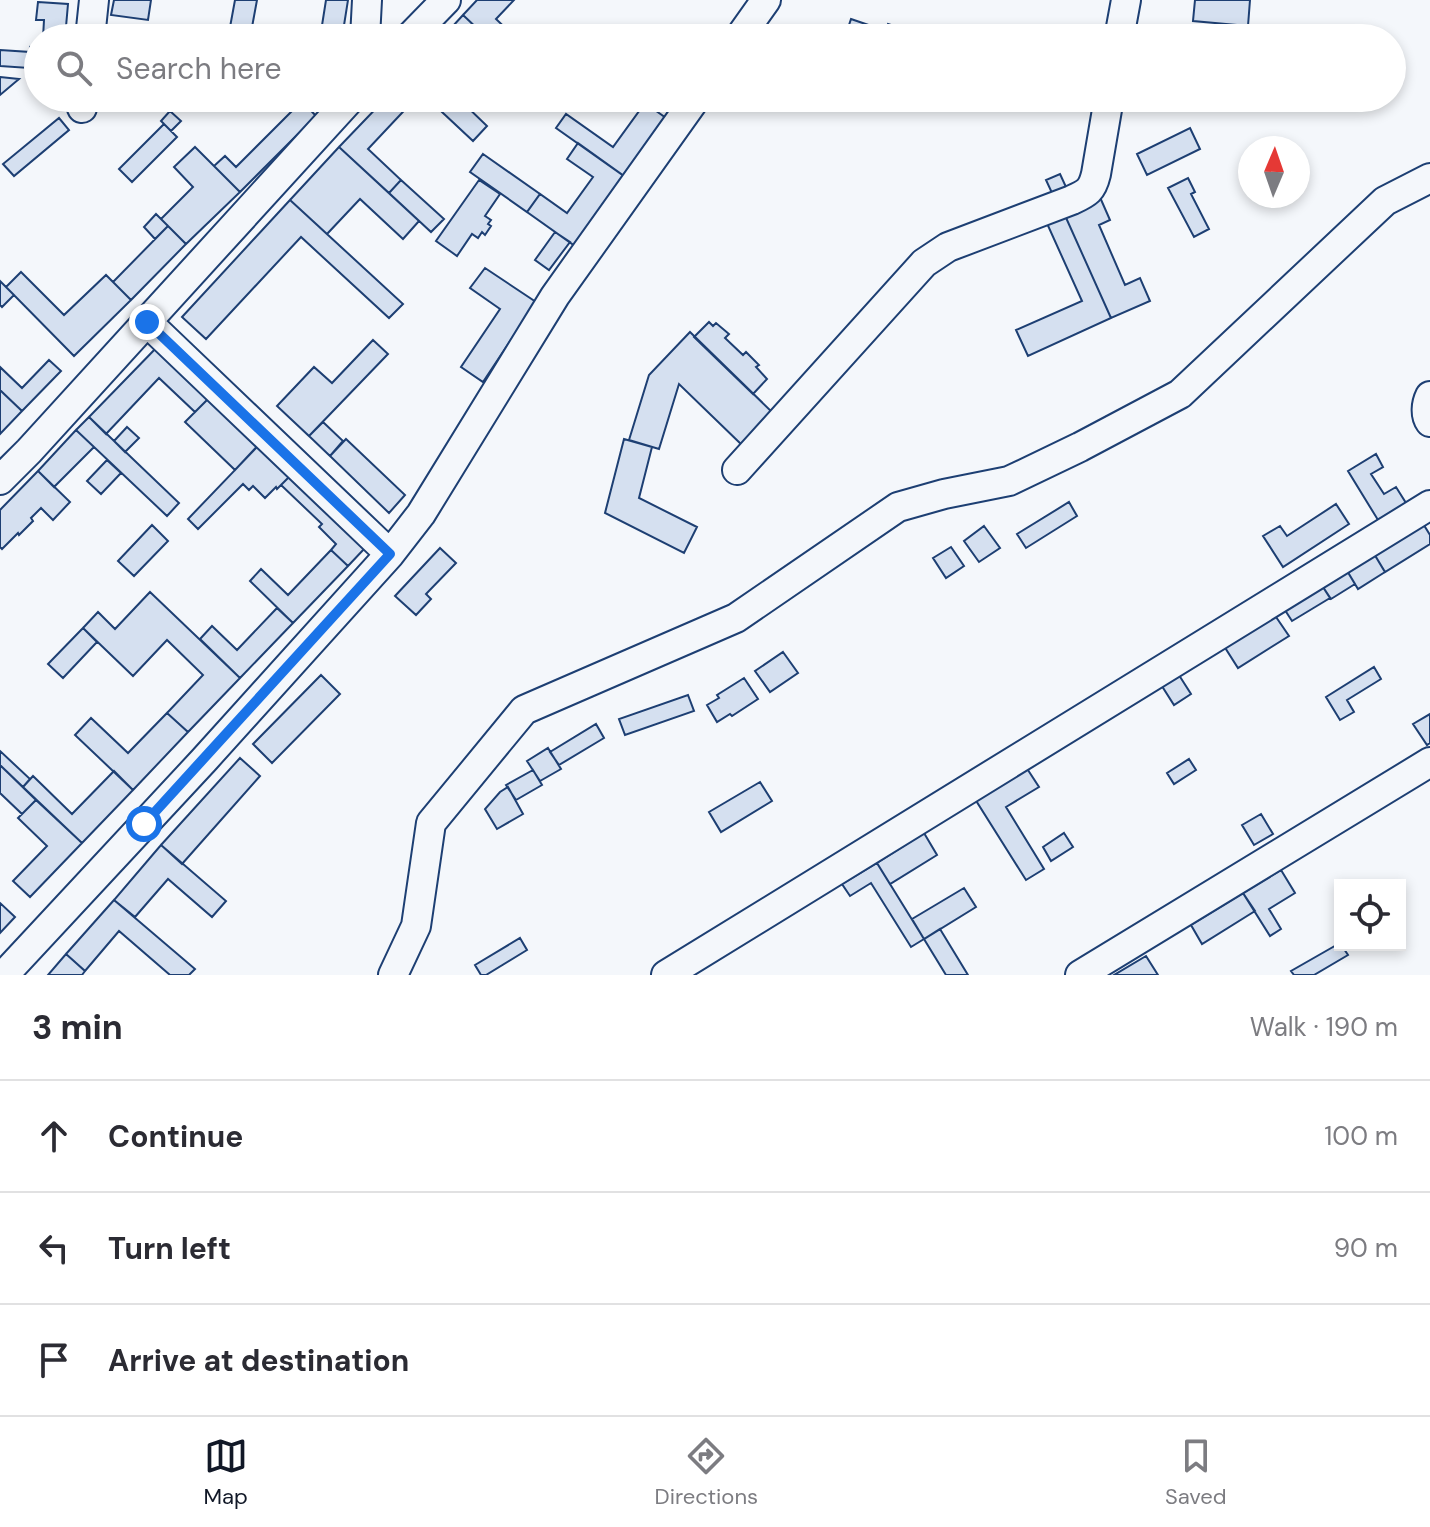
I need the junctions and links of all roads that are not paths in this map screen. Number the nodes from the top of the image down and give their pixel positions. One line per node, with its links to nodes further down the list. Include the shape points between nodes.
1 (94, 0): 6 (street)
2 (367, 0): 7 (street)
3 (446, 0): 8 (street)
4 (766, 0): 9 (street)
5 (1126, 0): 10 (street)
6 (91, 24)
7 (366, 24)
8 (423, 24)
9 (749, 24)
10 (1122, 24)
11 (338, 112): 15 (street)
12 (686, 112): 21 (street, via 555,296 421,514)
13 (1107, 112): 18 (street, via 1089,191 948,247 924,263)
14 (1430, 178): 24 (street, via 1385,201 1180,394 1009,481 898,507 736,618 524,710 431,823 416,926)
15 (147, 322): 19 (street); 21 (street)
16 (1430, 396): 17 (street)
17 (1430, 422)
18 (737, 470)
19 (0, 480)
20 (1430, 505): 25 (street)
21 (390, 554): 23 (street)
22 (1430, 762): 26 (street)
23 (4, 975)
24 (393, 975)
25 (666, 975)
26 (1080, 975)

